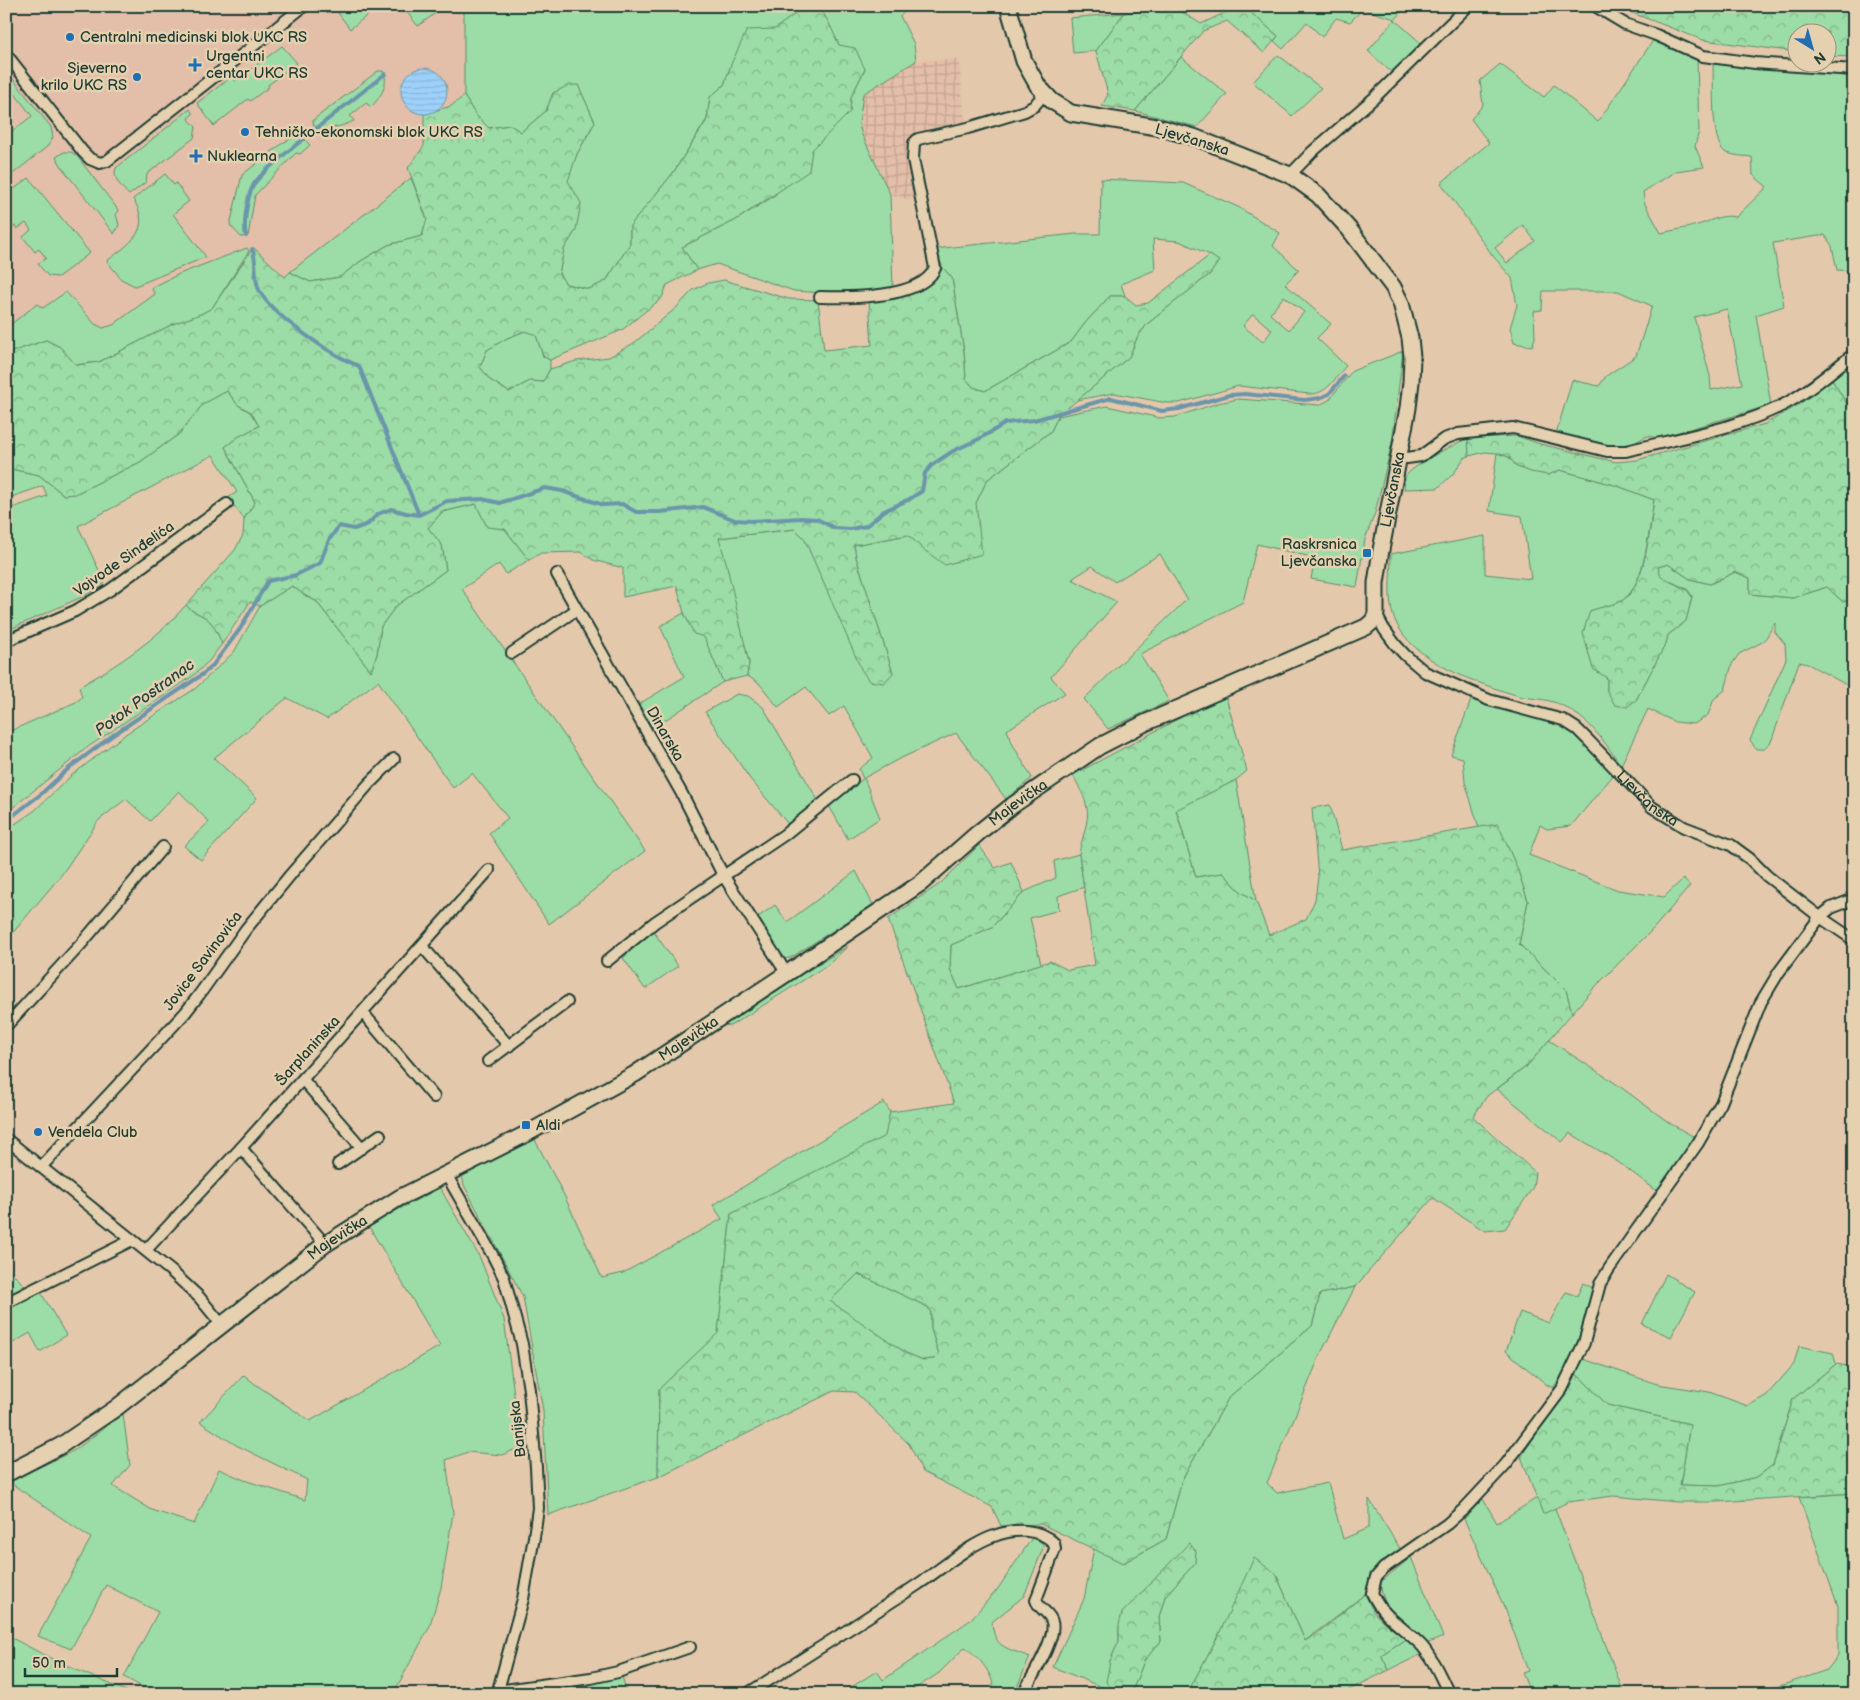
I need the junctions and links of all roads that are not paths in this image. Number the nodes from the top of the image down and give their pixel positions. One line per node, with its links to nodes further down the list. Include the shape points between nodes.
1 (304, 6): 5 (street, via 100,163 83,152)
2 (1008, 6): 7 (street, Ljevčanska, via 1024,61)
3 (1468, 6): 8 (street)
4 (1595, 6): 6 (street, via 1625,24 1703,56)
5 (6, 54)
6 (1854, 70)
7 (1044, 94): 8 (street, Ljevčanska, via 1071,113 1157,127 1194,137); 9 (street, via 1025,111 918,139 914,143 913,159 935,268 925,282 903,290 856,298)
8 (1290, 175): 11 (street, Ljevčanska, via 1318,195 1349,229 1393,287 1401,303 1412,357 1408,408)
9 (820, 297)
10 (1854, 354): 11 (street, via 1781,406 1743,422 1626,451 1607,451 1514,428 1458,434 1444,439 1421,456)
11 (1397, 457): 15 (street, Ljevčanska, via 1376,583)
12 (227, 504): 16 (street, Vojvode Sinđelića, via 110,590 75,611)
13 (557, 574): 14 (street, Dinarska)
14 (576, 610): 17 (street); 22 (street, Dinarska, via 682,794)
15 (1376, 614): 24 (street, Ljevčanska, via 1395,644 1425,672 1489,700 1563,720 1577,729 1652,807 1674,822 1731,845); 28 (street, Majevička, via 1366,626 1100,746 1013,805 921,883)
16 (6, 642)
17 (512, 653)
18 (394, 759): 41 (street, Jovice Savinovića, via 368,785 246,929 185,1013)
19 (852, 780): 22 (street, via 784,835)
20 (163, 847): 31 (street)
21 (489, 870): 26 (street, Šarplaninska)
22 (723, 875): 27 (street); 28 (street, Dinarska)
23 (1854, 899): 24 (street, via 1830,908)
24 (1820, 918): 25 (street, Ljevčanska); 53 (street, via 1779,972 1761,1002 1721,1103 1698,1143 1600,1284 1584,1343 1562,1389 1506,1464 1464,1509 1384,1568 1376,1578 1372,1593 1380,1608 1423,1648)
25 (1854, 940)
26 (422, 946): 30 (street, Šarplaninska); 32 (street)
27 (607, 961)
28 (787, 974): 42 (street, Majevička, via 635,1074)
29 (567, 1002): 32 (street)
30 (363, 1013): 34 (street, Šarplaninska); 35 (street)
31 (6, 1026)
32 (509, 1046): 33 (street)
33 (488, 1061)
34 (303, 1080): 38 (street, Šarplaninska); 39 (street)
35 (434, 1097)
36 (380, 1135): 39 (street)
37 (6, 1140): 41 (street)
38 (241, 1148): 44 (street); 45 (street, Šarplaninska)
39 (362, 1148): 40 (street)
40 (338, 1164)
41 (41, 1167): 43 (street)
42 (446, 1174): 44 (street, Majevička); 50 (street, Banijska, via 504,1278 522,1344 533,1428 538,1508 523,1599)
43 (132, 1240): 45 (street); 46 (street)
44 (324, 1245): 47 (street, Majevička)
45 (146, 1250): 47 (street, via 200,1297)
46 (6, 1302)
47 (222, 1325): 48 (street, Majevička, via 87,1429)
48 (6, 1474)
49 (690, 1647): 50 (street, via 618,1672)
50 (497, 1693)
51 (747, 1694): 52 (street, via 986,1540 1009,1532 1028,1531 1044,1535 1054,1543 1055,1549 1036,1600 1040,1609 1050,1617 1053,1630)
52 (1024, 1694)
53 (1449, 1694)

